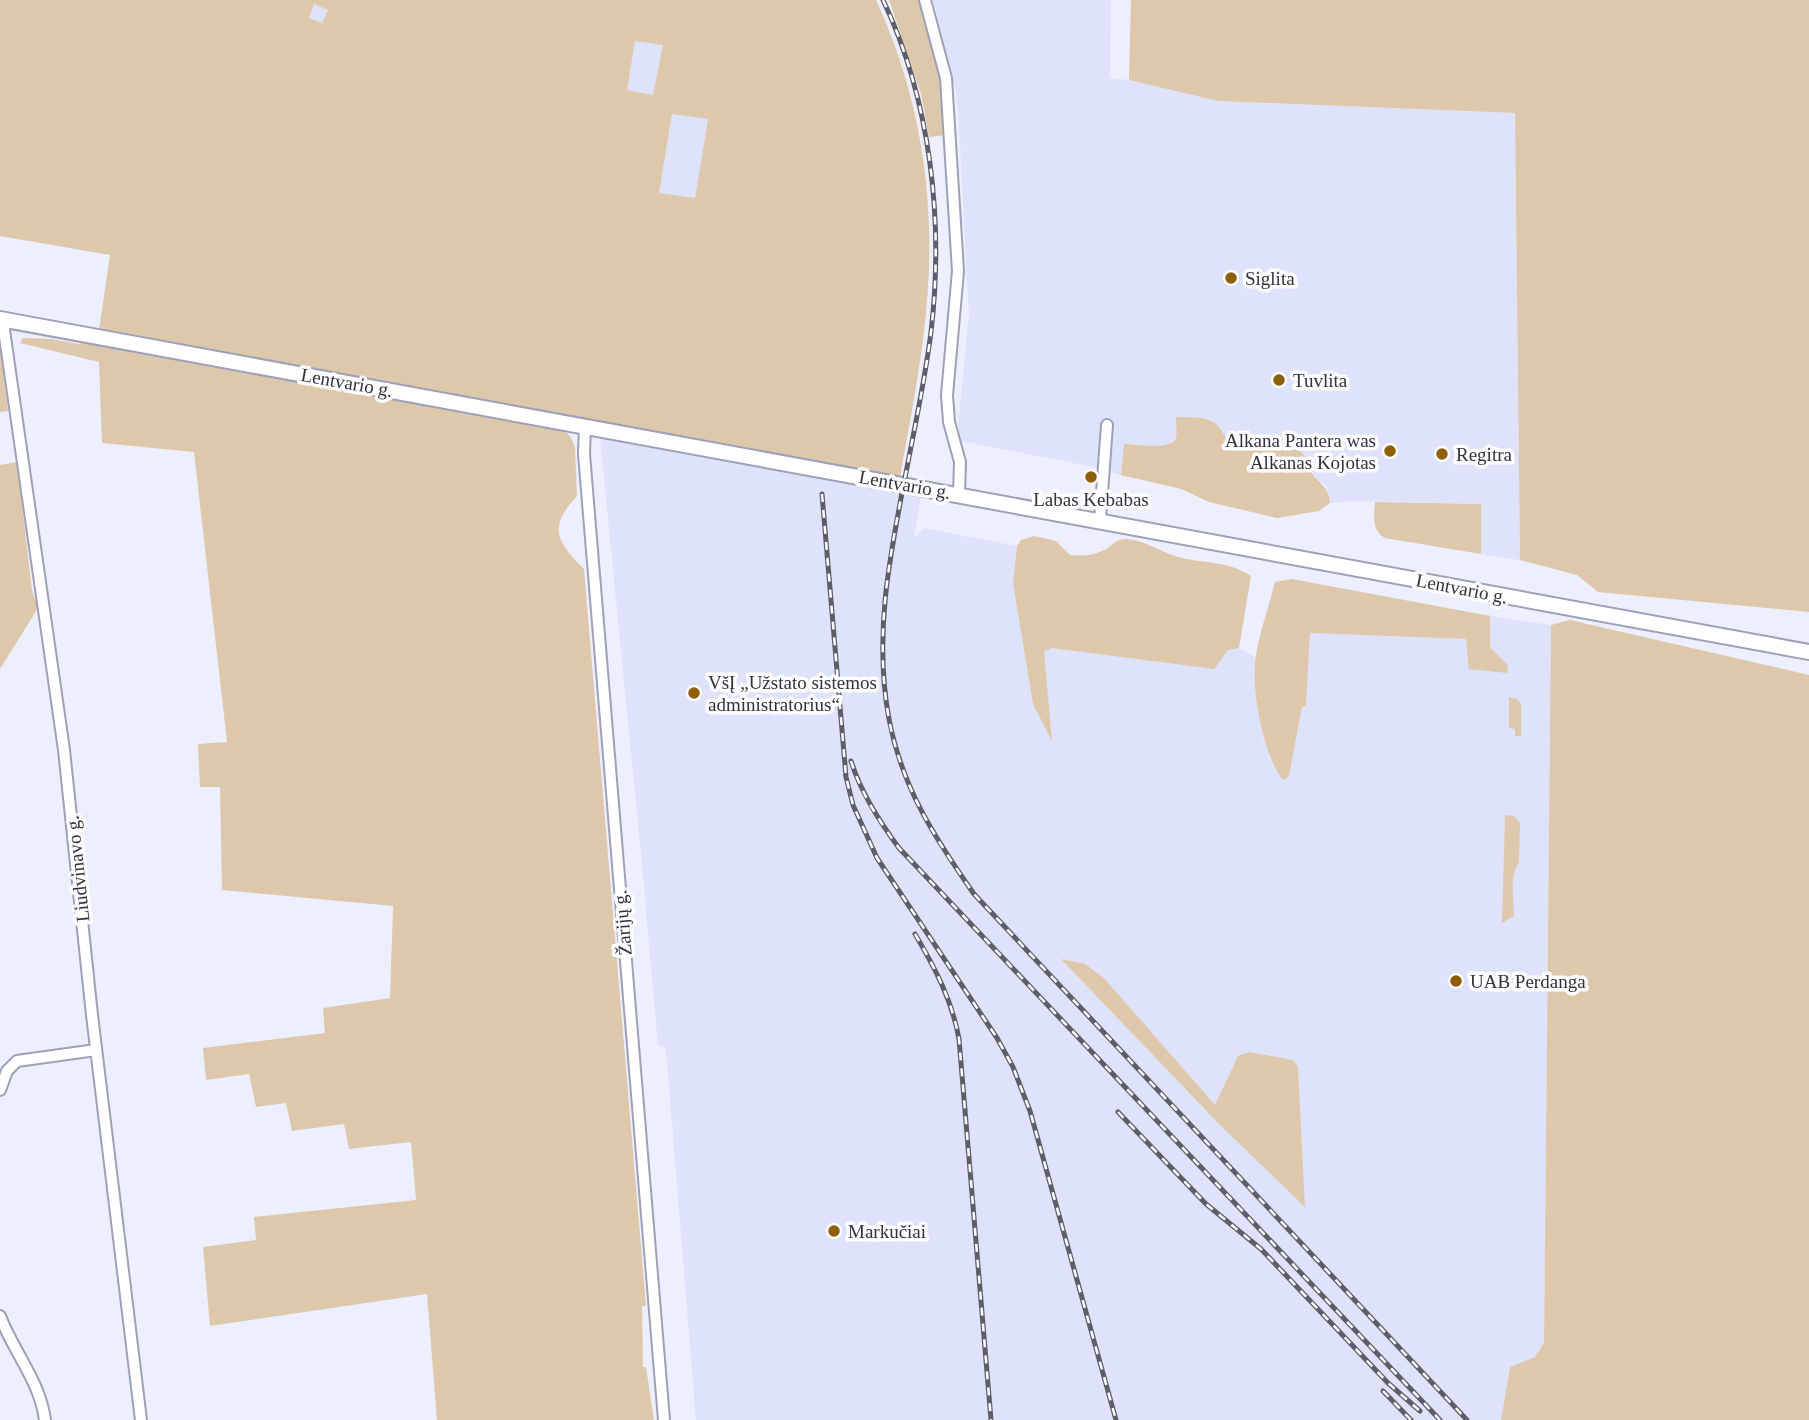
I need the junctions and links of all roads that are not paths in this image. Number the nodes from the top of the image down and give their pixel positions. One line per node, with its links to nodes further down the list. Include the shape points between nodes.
1 (925, 0): 5 (street, via 946,78 958,271 947,395 960,462)
2 (3, 319): 3 (main road, Lentvario g.); 8 (street, Liudvinavo g., via 64,750)
3 (585, 425): 5 (main road, Lentvario g.); 13 (street, Žarijų g.)
4 (1107, 425): 6 (street)
5 (959, 494): 6 (main road, Lentvario g.)
6 (1100, 520): 7 (main road, Lentvario g.)
7 (1809, 652)
8 (96, 1050): 9 (street, via 17,1061 7,1071); 12 (street, Liudvinavo g.)
9 (0, 1090)
10 (0, 1316): 11 (street, via 30,1375)
11 (45, 1420)
12 (141, 1420)
13 (664, 1420)

